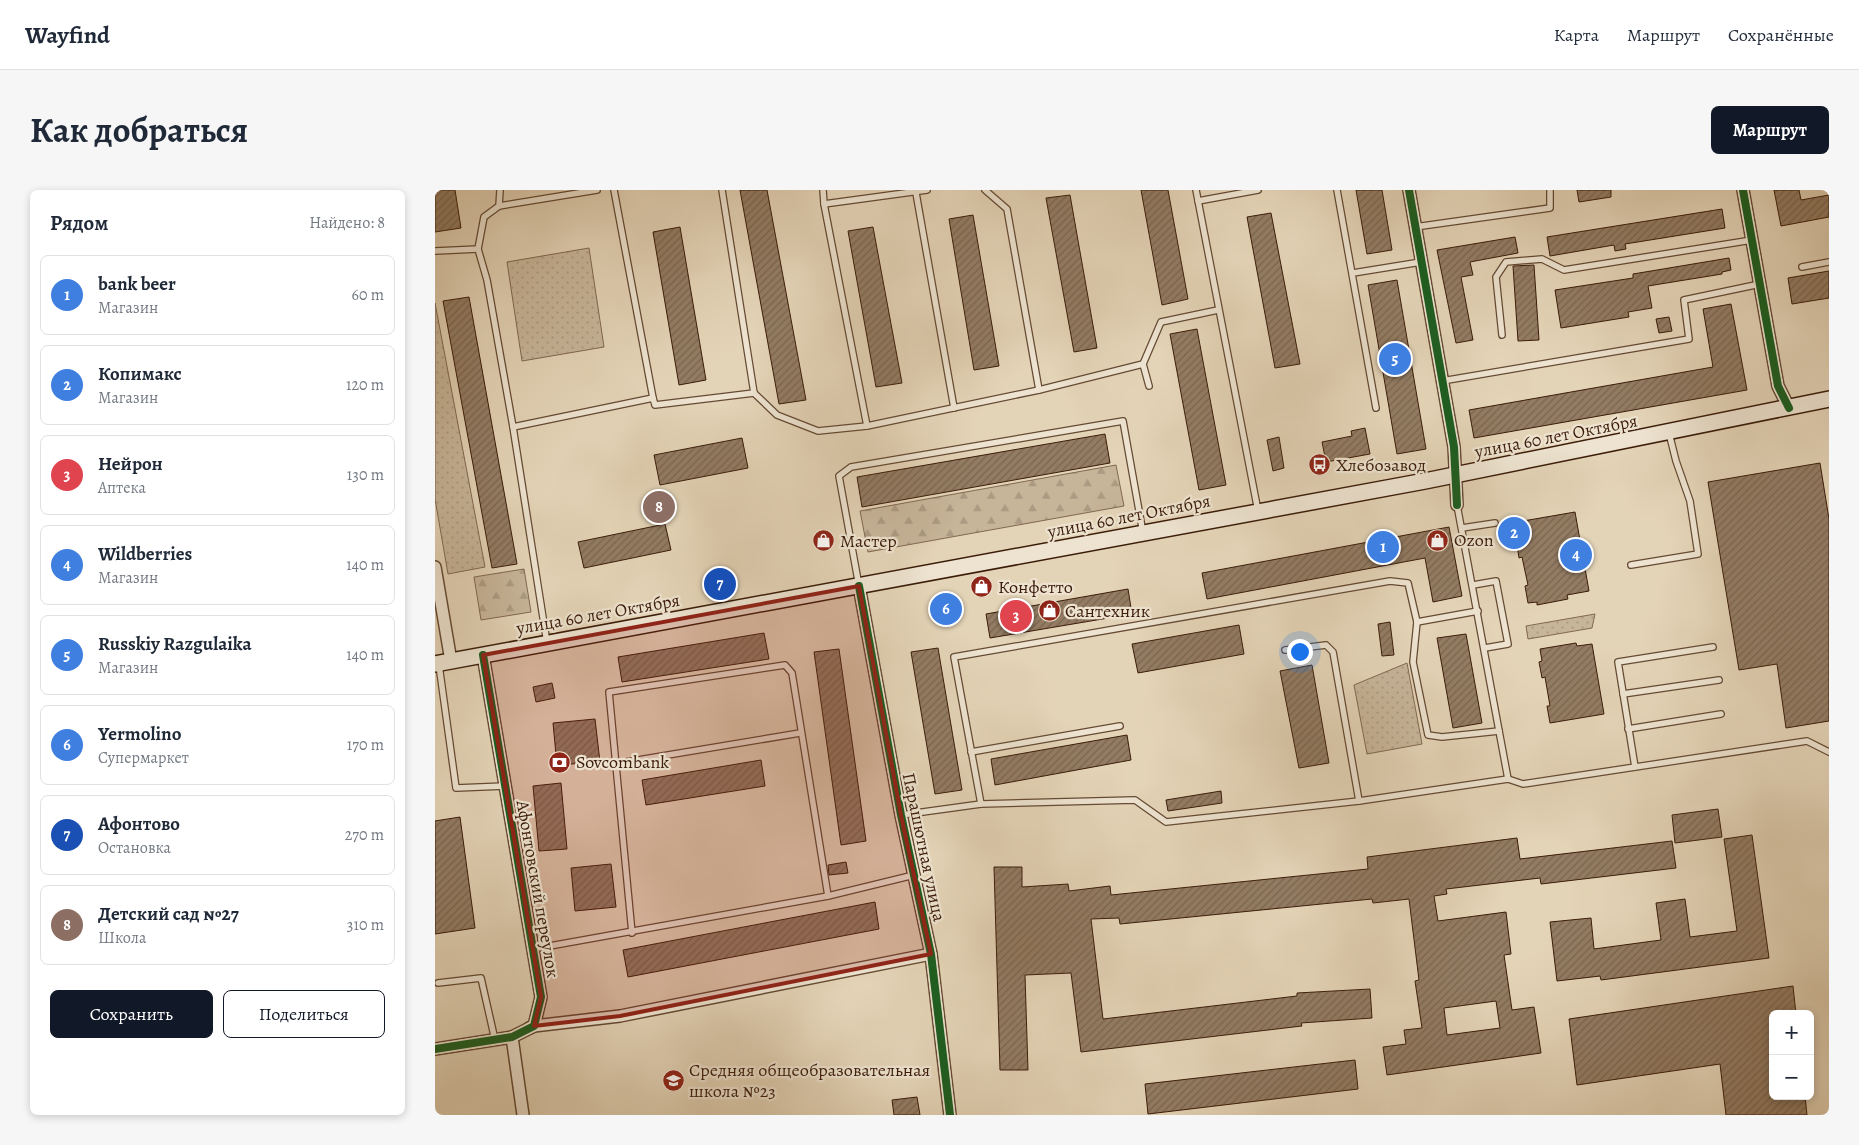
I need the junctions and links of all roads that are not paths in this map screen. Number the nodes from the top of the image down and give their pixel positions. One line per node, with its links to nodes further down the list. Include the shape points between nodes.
1 (500, 190): 17 (lane)
2 (597, 190): 17 (lane)
3 (614, 190): 34 (lane)
4 (722, 190): 33 (lane)
5 (823, 190): 16 (lane)
6 (927, 190): 14 (lane)
7 (985, 190): 32 (lane, via 1007,209)
8 (1196, 190): 15 (lane)
9 (1258, 190): 15 (lane)
10 (1337, 190): 25 (lane)
11 (1409, 190): 18 (street)
12 (1550, 190): 18 (lane, via 1550,208)
13 (1743, 190): 19 (street)
14 (916, 193): 16 (lane); 36 (lane)
15 (1198, 200): 27 (lane)
16 (824, 204): 39 (lane)
17 (499, 206): 20 (lane, via 484,217)
18 (1415, 227): 22 (street)
19 (1752, 240): 26 (street); 28 (lane, via 1564,270 1542,259 1506,262 1496,277)
20 (478, 249): 21 (lane); 40 (lane, via 487,280)
21 (435, 251)
22 (1421, 262): 25 (lane); 30 (street)
23 (1829, 262): 24 (lane)
24 (1802, 267)
25 (1353, 273): 37 (lane)
26 (1760, 284): 30 (lane, via 1684,300 1689,339); 38 (street, via 1778,386)
27 (1218, 310): 29 (lane, via 1161,322); 44 (lane)
28 (1502, 335)
29 (1143, 364): 31 (lane); 32 (lane)
30 (1442, 381): 42 (street, via 1454,447)
31 (1149, 386)
32 (1039, 390): 36 (lane)
33 (754, 393): 34 (lane, via 655,405); 39 (lane, via 777,415 818,430)
34 (653, 398): 40 (lane)
35 (1829, 399): 38 (main road, улица 60 лет Октября)
36 (954, 408): 39 (lane)
37 (1376, 408)
38 (1789, 408): 41 (main road, улица 60 лет Октября)
39 (867, 426)
40 (513, 427): 54 (lane)
41 (1669, 433): 42 (main road, улица 60 лет Октября); 48 (lane, via 1690,501 1698,554)
42 (1455, 475): 43 (street); 44 (main road, улица 60 лет Октября)
43 (1457, 504): 46 (lane)
44 (1258, 511): 47 (main road, улица 60 лет Октября)
45 (1495, 522): 46 (lane)
46 (1462, 528): 50 (lane)
47 (1143, 533): 51 (main road, улица 60 лет Октября); 51 (lane, via 1123,421 851,467 839,476)
48 (1631, 565)
49 (435, 567): 59 (street)
50 (1473, 585): 52 (lane); 56 (lane, via 1496,581 1508,644)
51 (859, 586): 54 (main road, улица 60 лет Октября); 75 (street, Парашютная улица)
52 (1478, 612): 53 (lane); 56 (lane)
53 (1417, 622): 65 (lane, via 1413,662 1428,734 1442,737); 67 (lane, via 1408,584 1390,581 954,656)
54 (547, 643): 58 (main road, улица 60 лет Октября)
55 (1713, 646): 61 (lane, via 1618,662)
56 (1485, 648): 65 (lane)
57 (1285, 650): 73 (lane, via 1326,645 1333,652)
58 (483, 655): 59 (main road, улица 60 лет Октября); 72 (street, Афонтовский переулок)
59 (442, 663): 72 (lane, via 456,788)
60 (1719, 680): 61 (lane)
61 (1623, 694): 64 (lane)
62 (1721, 714): 64 (lane)
63 (1120, 726): 67 (lane)
64 (1628, 729): 70 (lane)
65 (1499, 731): 71 (lane)
66 (801, 733): 69 (lane); 69 (lane, via 792,673 785,665 609,692); 77 (lane)
67 (971, 752): 74 (lane)
68 (1829, 752): 70 (lane, via 1807,741)
69 (615, 764): 78 (lane)
70 (1635, 768): 71 (lane, via 1523,784)
71 (1508, 779): 73 (lane)
72 (505, 786): 79 (street, Афонтовский переулок)
73 (1359, 801): 74 (lane, via 1166,822 1135,800)
74 (981, 804): 75 (lane)
75 (901, 815): 76 (street, Парашютная улица)
76 (914, 875): 77 (lane); 80 (street, Парашютная улица)
77 (828, 896): 78 (lane)
78 (632, 933): 79 (lane)
79 (532, 949): 82 (street, Афонтовский переулок, via 541,998)
80 (931, 954): 82 (street, via 620,1016); 87 (street, Парашютная улица)
81 (437, 983): 84 (lane, via 481,978)
82 (534, 1026): 83 (street)
83 (512, 1037): 84 (street); 86 (street)
84 (495, 1040): 85 (street)
85 (435, 1049)
86 (523, 1115)
87 (950, 1115)

